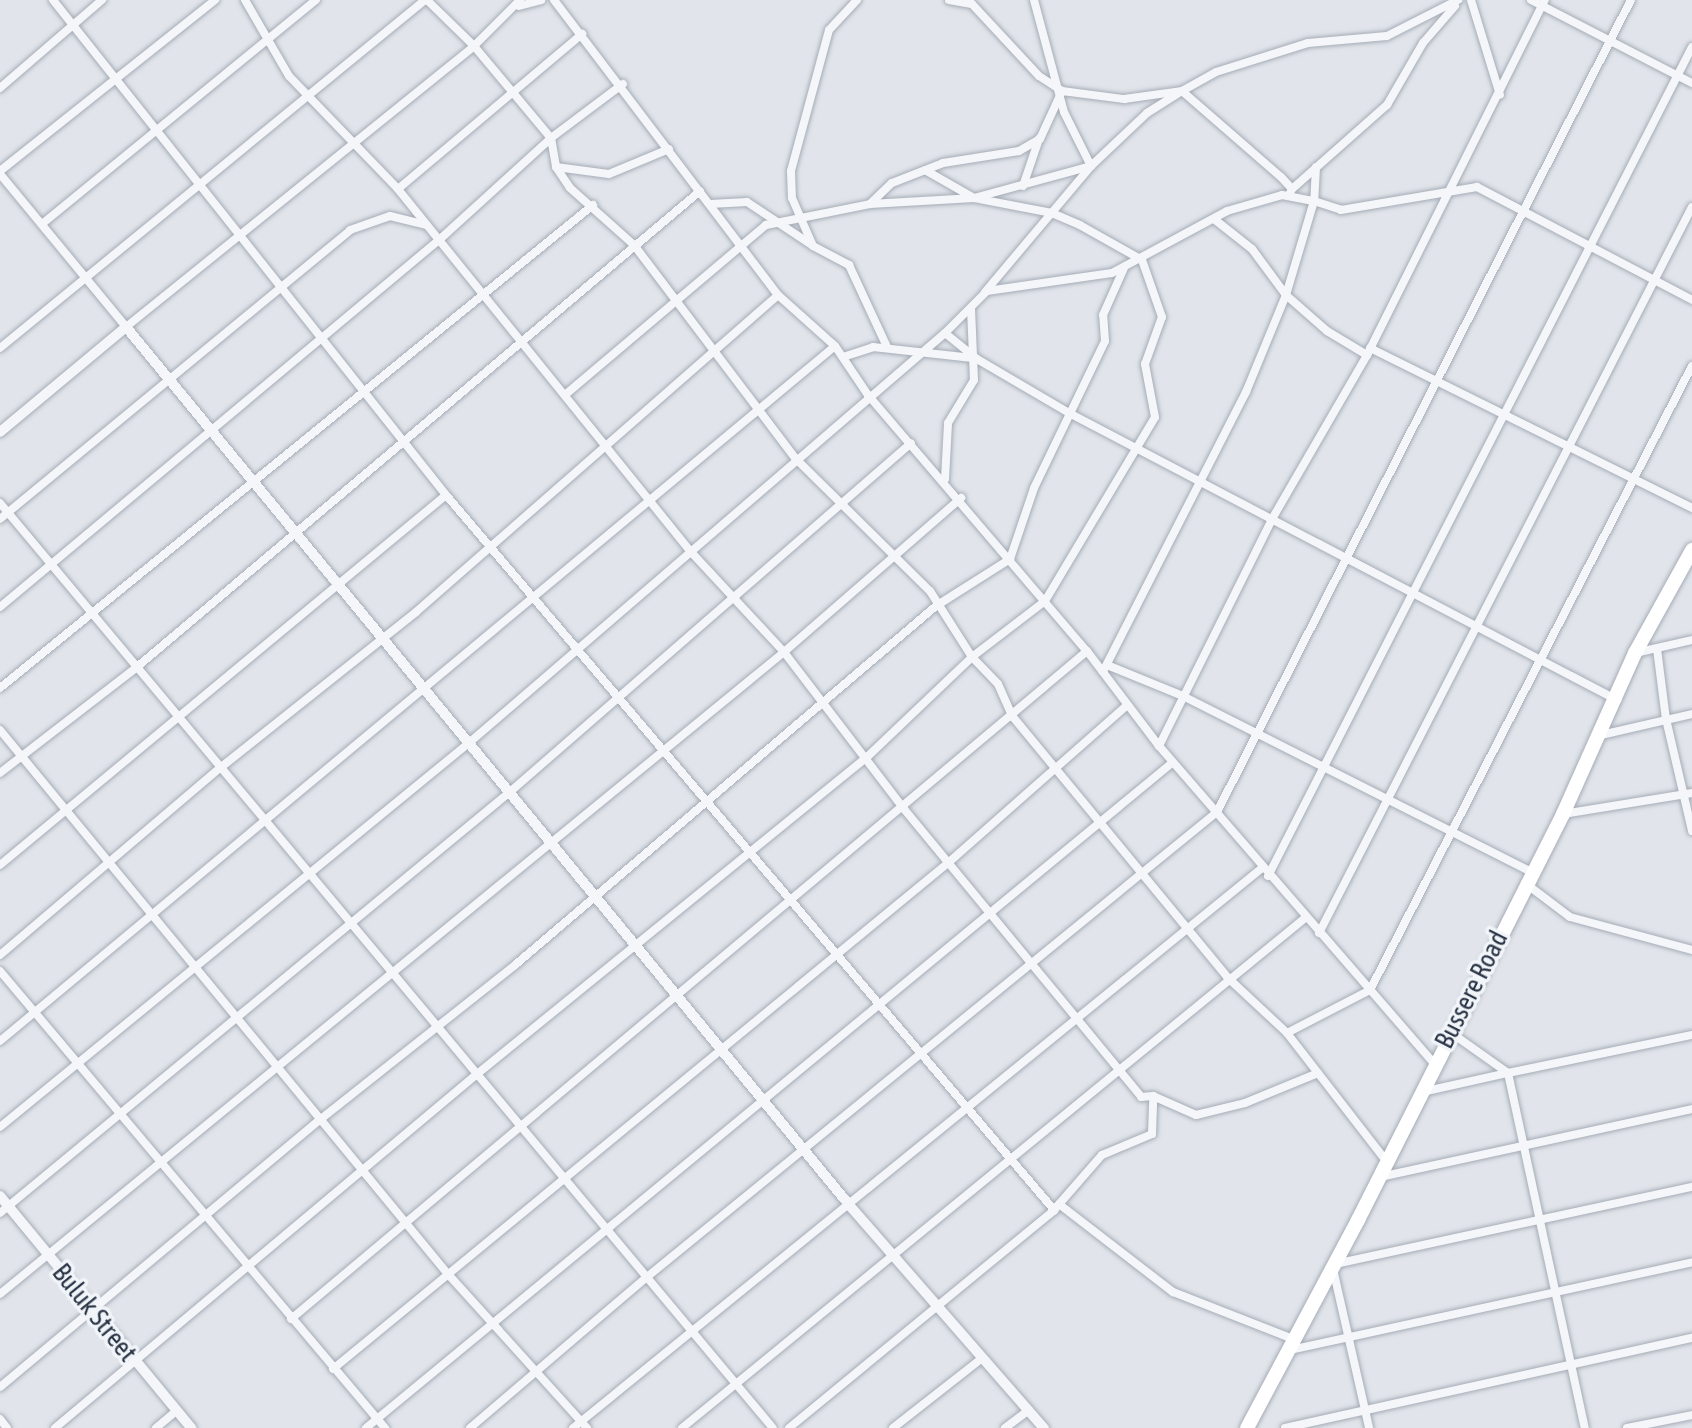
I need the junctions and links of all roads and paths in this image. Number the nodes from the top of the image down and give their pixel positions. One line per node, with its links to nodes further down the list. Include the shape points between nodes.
1 (53, 0): 18 (street)
2 (102, 0): 18 (street)
3 (215, 0): 25 (street)
4 (245, 0): 20 (street)
5 (316, 0): 20 (street)
6 (426, 0): 22 (street); 33 (street)
7 (541, 0): 16 (street)
8 (554, 0): 19 (street)
9 (857, 0): 58 (street, via 829,30 791,171 792,198)
10 (949, 0): 29 (street, via 972,4 1039,76)
11 (1034, 0): 29 (street)
12 (1460, 0): 30 (street, via 1387,36 1308,43 1216,72); 41 (street, via 1432,31 1387,105)
13 (1471, 0): 32 (street)
14 (1531, 0): 17 (street)
15 (1631, 0): 21 (street)
16 (520, 3): 22 (street)
17 (1544, 3): 21 (street); 32 (street)
18 (73, 24): 25 (street); 28 (street)
19 (582, 34): 27 (street); 31 (street)
20 (267, 39): 33 (street); 34 (street)
21 (1611, 41): 24 (street); 56 (street)
22 (474, 46): 31 (street); 37 (street)
23 (1692, 47): 24 (street)
24 (1678, 76): 26 (street); 68 (street)
25 (116, 83): 34 (street); 43 (street)
26 (1692, 83)
27 (623, 84): 35 (street); 38 (street)
28 (0, 88)
29 (1062, 91): 30 (street, via 1124,99); 36 (street); 39 (street, via 1064,112)
30 (1182, 91): 39 (street, via 1147,113); 49 (street)
31 (514, 94): 35 (street); 46 (street)
32 (1500, 95): 47 (street)
33 (310, 98): 37 (street); 44 (street)
34 (153, 128): 44 (street); 61 (street)
35 (551, 138): 40 (street); 64 (street)
36 (1040, 139): 42 (street, via 1019,151); 45 (street)
37 (354, 141): 46 (street); 63 (street)
38 (669, 149): 40 (street, via 609,174); 48 (street)
39 (1091, 166): 45 (street); 57 (street)
40 (556, 167): 54 (street, via 570,188)
41 (1316, 167): 49 (street); 51 (street)
42 (925, 170): 50 (street); 53 (street, via 892,183)
43 (0, 173): 61 (street)
44 (197, 186): 63 (street); 71 (street)
45 (1023, 186): 50 (street)
46 (398, 189): 62 (street)
47 (1451, 190): 51 (street, via 1341,210); 56 (street, via 1477,187); 89 (street)
48 (700, 191): 52 (street); 66 (street)
49 (1291, 192): 51 (street); 59 (street)
50 (974, 198): 53 (street); 57 (street)
51 (1314, 201): 76 (street)
52 (710, 204): 60 (street, via 747,202); 65 (street)
53 (870, 204): 58 (street)
54 (593, 205): 66 (street); 74 (street)
55 (1692, 207): 72 (street)
56 (1526, 211): 68 (street); 94 (street)
57 (1052, 213): 69 (street); 79 (street)
58 (800, 215): 60 (street); 67 (street)
59 (1214, 219): 69 (street, via 1175,236); 76 (street, via 1252,249)
60 (774, 221): 65 (street); 67 (street)
61 (42, 224): 71 (street)
62 (427, 225): 64 (street); 73 (street, via 390,216 367,221)
63 (238, 236): 73 (street); 80 (street)
64 (439, 240): 74 (street); 82 (street)
65 (740, 243): 75 (street); 77 (street)
66 (634, 245): 77 (street); 83 (street)
67 (813, 246): 85 (street, via 849,265)
68 (1589, 247): 72 (street); 99 (street)
69 (1142, 260): 70 (street); 107 (street, via 1163,325 1145,364 1155,417)
70 (1124, 268): 79 (street, via 1073,283 987,291); 100 (street, via 1103,315 1105,341)
71 (87, 279): 80 (street); 86 (street)
72 (1652, 282): 78 (street); 105 (street)
73 (280, 286): 82 (street); 93 (street)
74 (482, 291): 83 (street); 95 (street)
75 (778, 295): 84 (street); 87 (street)
76 (1286, 295): 89 (street, via 1327,331); 111 (street, via 1246,392)
77 (678, 299): 87 (street); 96 (street)
78 (1692, 300)
79 (970, 310): 81 (street); 91 (street)
80 (126, 327): 93 (street); 101 (street)
81 (945, 333): 88 (street); 91 (street)
82 (322, 339): 95 (street); 102 (street)
83 (525, 344): 96 (street); 103 (street)
84 (835, 346): 90 (street); 98 (street)
85 (887, 347): 88 (street); 90 (street)
86 (0, 348)
87 (715, 352): 98 (street); 106 (street)
88 (922, 352): 91 (street); 97 (street)
89 (1368, 352): 94 (street); 121 (street)
90 (843, 357): 97 (street)
91 (977, 359): 100 (street); 110 (street, via 974,380 948,423)
92 (1692, 366): 109 (street)
93 (168, 378): 102 (street); 119 (street)
94 (1435, 381): 99 (street); 127 (street)
95 (365, 392): 103 (street); 112 (street)
96 (566, 394): 106 (street)
97 (868, 395): 104 (street); 108 (street)
98 (756, 409): 108 (street); 115 (street)
99 (1501, 412): 105 (street); 132 (street)
100 (1069, 413): 107 (street); 128 (street, via 1028,502)
101 (0, 432)
102 (211, 432): 112 (street); 130 (street)
103 (405, 443): 113 (street); 122 (street)
104 (911, 443): 110 (street); 117 (street)
105 (1566, 445): 109 (street); 139 (street)
106 (607, 447): 115 (street); 123 (street)
107 (1137, 447): 111 (street); 135 (street)
108 (796, 459): 117 (street); 125 (street)
109 (1632, 478): 118 (street); 148 (street)
110 (945, 479): 114 (street)
111 (1200, 480): 121 (street); 150 (street)
112 (257, 483): 122 (street); 138 (street)
113 (446, 495): 123 (street); 131 (street)
114 (961, 498): 126 (street); 128 (street)
115 (650, 501): 125 (street); 133 (street)
116 (0, 503): 119 (street)
117 (840, 506): 126 (street); 134 (street)
118 (1692, 508)
119 (9, 512): 120 (street); 130 (street)
120 (0, 519)
121 (1272, 519): 127 (street); 153 (street)
122 (296, 532): 131 (street); 149 (street)
123 (491, 545): 133 (street); 140 (street)
124 (1692, 550): 129 (main road, Bussere Road)
125 (692, 553): 134 (street); 142 (street)
126 (893, 556): 136 (street, via 930,591); 145 (street)
127 (1345, 556): 132 (street); 163 (street)
128 (1010, 559): 135 (street); 136 (street)
129 (1688, 563): 146 (main road, Bussere Road)
130 (53, 565): 137 (street); 138 (street)
131 (340, 585): 140 (street); 158 (street)
132 (1411, 590): 139 (street); 171 (street)
133 (536, 596): 142 (street); 151 (street)
134 (735, 596): 145 (street); 154 (street)
135 (1045, 601): 144 (street); 147 (street)
136 (936, 606): 147 (street); 156 (street)
137 (0, 607)
138 (91, 616): 149 (street); 152 (street)
139 (1476, 623): 148 (street); 177 (street)
140 (383, 635): 151 (street); 172 (street)
141 (1692, 640): 143 (street)
142 (580, 648): 154 (street); 165 (street)
143 (1657, 649): 146 (street); 161 (street)
144 (1087, 651): 150 (street); 160 (street)
145 (784, 652): 156 (street); 167 (street)
146 (1635, 653): 155 (main road, Bussere Road)
147 (972, 657): 160 (street, via 998,684); 169 (street)
148 (1543, 657): 155 (street); 186 (street)
149 (137, 667): 158 (street); 168 (street)
150 (1105, 669): 153 (street); 157 (street)
151 (423, 686): 165 (street); 183 (street)
152 (0, 688)
153 (1183, 696): 163 (street); 166 (street)
154 (620, 697): 167 (street); 175 (street)
155 (1617, 700): 164 (main road, Bussere Road)
156 (826, 705): 169 (street); 178 (street)
157 (1127, 705): 166 (street); 173 (street)
158 (177, 714): 172 (street); 179 (street)
159 (1692, 714): 161 (street)
160 (1013, 717): 173 (street); 180 (street)
161 (1666, 719): 164 (street); 176 (street)
162 (0, 730): 168 (street)
163 (1256, 733): 171 (street); 181 (street)
164 (1601, 735): 182 (main road, Bussere Road)
165 (470, 742): 175 (street); 193 (street)
166 (1159, 746): 170 (street)
167 (663, 749): 178 (street); 187 (street)
168 (21, 755): 174 (street); 179 (street)
169 (865, 759): 180 (street); 188 (street)
170 (1173, 762): 181 (street); 184 (street)
171 (1322, 767): 177 (street); 192 (street)
172 (220, 768): 183 (street); 189 (street)
173 (1058, 771): 184 (street); 190 (street)
174 (0, 773)
175 (511, 791): 187 (street); 201 (street)
176 (1688, 794): 182 (street); 185 (street)
177 (1387, 800): 186 (street); 203 (street)
178 (709, 802): 188 (street); 196 (street)
179 (66, 809): 189 (street); 191 (street)
180 (904, 809): 190 (street); 197 (street)
181 (1217, 812): 192 (street); 194 (street)
182 (1563, 814): 195 (main road, Bussere Road)
183 (265, 820): 193 (street); 199 (street)
184 (1099, 821): 194 (street); 198 (street)
185 (1692, 831)
186 (1454, 833): 195 (street); 213 (street)
187 (552, 841): 196 (street); 211 (street)
188 (753, 852): 197 (street); 204 (street)
189 (110, 861): 199 (street); 207 (street)
190 (948, 863): 198 (street); 206 (street)
191 (0, 865)
192 (1265, 872): 200 (street); 202 (street)
193 (311, 874): 201 (street); 209 (street)
194 (1142, 874): 202 (street); 208 (street)
195 (1528, 878): 205 (street, via 1570,917); 220 (main road, Bussere Road)
196 (596, 896): 204 (street); 219 (street)
197 (794, 899): 206 (street); 214 (street)
198 (993, 912): 208 (street); 215 (street)
199 (152, 914): 209 (street); 216 (street)
200 (1305, 918): 203 (street); 212 (street)
201 (350, 922): 211 (street); 218 (street)
202 (1185, 926): 212 (street); 217 (street)
203 (1319, 933): 213 (street)
204 (637, 947): 214 (street); 232 (street)
205 (1692, 950)
206 (837, 952): 215 (street); 224 (street)
207 (0, 955)
208 (1033, 963): 217 (street); 225 (street)
209 (194, 965): 218 (street); 226 (street)
210 (0, 971): 216 (street)
211 (394, 974): 219 (street); 228 (street)
212 (1227, 977): 221 (street); 229 (street)
213 (1370, 990): 221 (street); 227 (street)
214 (677, 997): 224 (street); 240 (street)
215 (881, 1006): 225 (street); 235 (street)
216 (35, 1012): 223 (street); 226 (street)
217 (1076, 1015): 229 (street); 236 (street)
218 (235, 1016): 228 (street); 238 (street)
219 (439, 1028): 232 (street); 239 (street)
220 (1450, 1032): 227 (main road, Bussere Road); 231 (street)
221 (1287, 1033): 230 (street)
222 (1692, 1035): 231 (street)
223 (0, 1041)
224 (720, 1049): 235 (street); 248 (street)
225 (920, 1056): 236 (street); 243 (street)
226 (78, 1063): 238 (street); 241 (street)
227 (1434, 1064): 233 (main road, Bussere Road)
228 (276, 1065): 239 (street); 246 (street)
229 (1119, 1068): 234 (street, via 1141,1097); 244 (street)
230 (1318, 1073): 234 (street, via 1245,1103 1196,1115); 245 (street)
231 (1508, 1073): 233 (street); 242 (street)
232 (477, 1074): 240 (street); 247 (street)
233 (1421, 1092): 245 (main road, Bussere Road)
234 (1153, 1096): 253 (street, via 1152,1134 1102,1155)
235 (766, 1102): 243 (street); 258 (street)
236 (965, 1109): 244 (street); 252 (street)
237 (1692, 1109): 242 (street)
238 (120, 1115): 246 (street); 254 (street)
239 (321, 1119): 247 (street); 255 (street)
240 (519, 1124): 248 (street); 257 (street)
241 (0, 1127)
242 (1523, 1144): 249 (street); 256 (street)
243 (806, 1151): 252 (street); 265 (street)
244 (1009, 1159): 253 (street); 260 (street)
245 (1387, 1162): 249 (main road, Bussere Road)
246 (161, 1163): 255 (street); 259 (street)
247 (363, 1170): 257 (street); 263 (street)
248 (563, 1176): 258 (street); 264 (street)
249 (1380, 1177): 262 (main road, Bussere Road)
250 (1692, 1187): 256 (street)
251 (0, 1196): 254 (street, Buluk Street)
252 (850, 1206): 260 (street); 272 (street)
253 (1056, 1207): 268 (street); 275 (street, via 1173,1292)
254 (4, 1209): 259 (street, Buluk Street)
255 (206, 1215): 263 (street); 269 (street)
256 (1540, 1220): 262 (street); 266 (street)
257 (407, 1223): 264 (street); 270 (street)
258 (608, 1232): 265 (street); 271 (street)
259 (48, 1256): 267 (street); 269 (street, Buluk Street)
260 (893, 1256): 268 (street); 281 (street)
261 (1692, 1262): 266 (street)
262 (1334, 1266): 273 (street); 275 (main road, Bussere Road)
263 (250, 1270): 270 (street); 277 (street)
264 (447, 1273): 271 (street); 279 (street)
265 (647, 1277): 272 (street); 280 (street)
266 (1555, 1291): 273 (street); 278 (street)
267 (0, 1294)
268 (937, 1305): 276 (street); 300 (street)
269 (90, 1309): 277 (street, Buluk Street); 282 (street)
270 (291, 1319): 279 (street)
271 (494, 1323): 280 (street); 288 (street)
272 (693, 1332): 281 (street); 289 (street)
273 (1350, 1336): 275 (street); 285 (street)
274 (1692, 1338): 278 (street)
275 (1290, 1345): 304 (main road, Bussere Road)
276 (981, 1359): 283 (street); 301 (street)
277 (134, 1363): 284 (street, Buluk Street); 291 (street)
278 (1571, 1363): 285 (street); 307 (street)
279 (333, 1369): 288 (street)
280 (537, 1372): 289 (street); 296 (street)
281 (736, 1383): 298 (street); 299 (street)
282 (0, 1387)
283 (1029, 1410): 302 (street); 303 (street)
284 (176, 1411): 292 (street); 293 (street, Buluk Street)
285 (1365, 1411): 305 (street); 306 (street)
286 (1692, 1415): 308 (street)
287 (0, 1419): 290 (street)
288 (375, 1421): 294 (street); 295 (street)
289 (584, 1424): 297 (street)
290 (7, 1428)
291 (55, 1428)
292 (156, 1428)
293 (191, 1428)
294 (366, 1428)
295 (385, 1428)
296 (470, 1428)
297 (573, 1428)
298 (682, 1428)
299 (773, 1428)
300 (789, 1428)
301 (893, 1428)
302 (1005, 1428)
303 (1044, 1428)
304 (1247, 1428)
305 (1285, 1428)
306 (1369, 1428)
307 (1585, 1428)
308 (1627, 1428)

